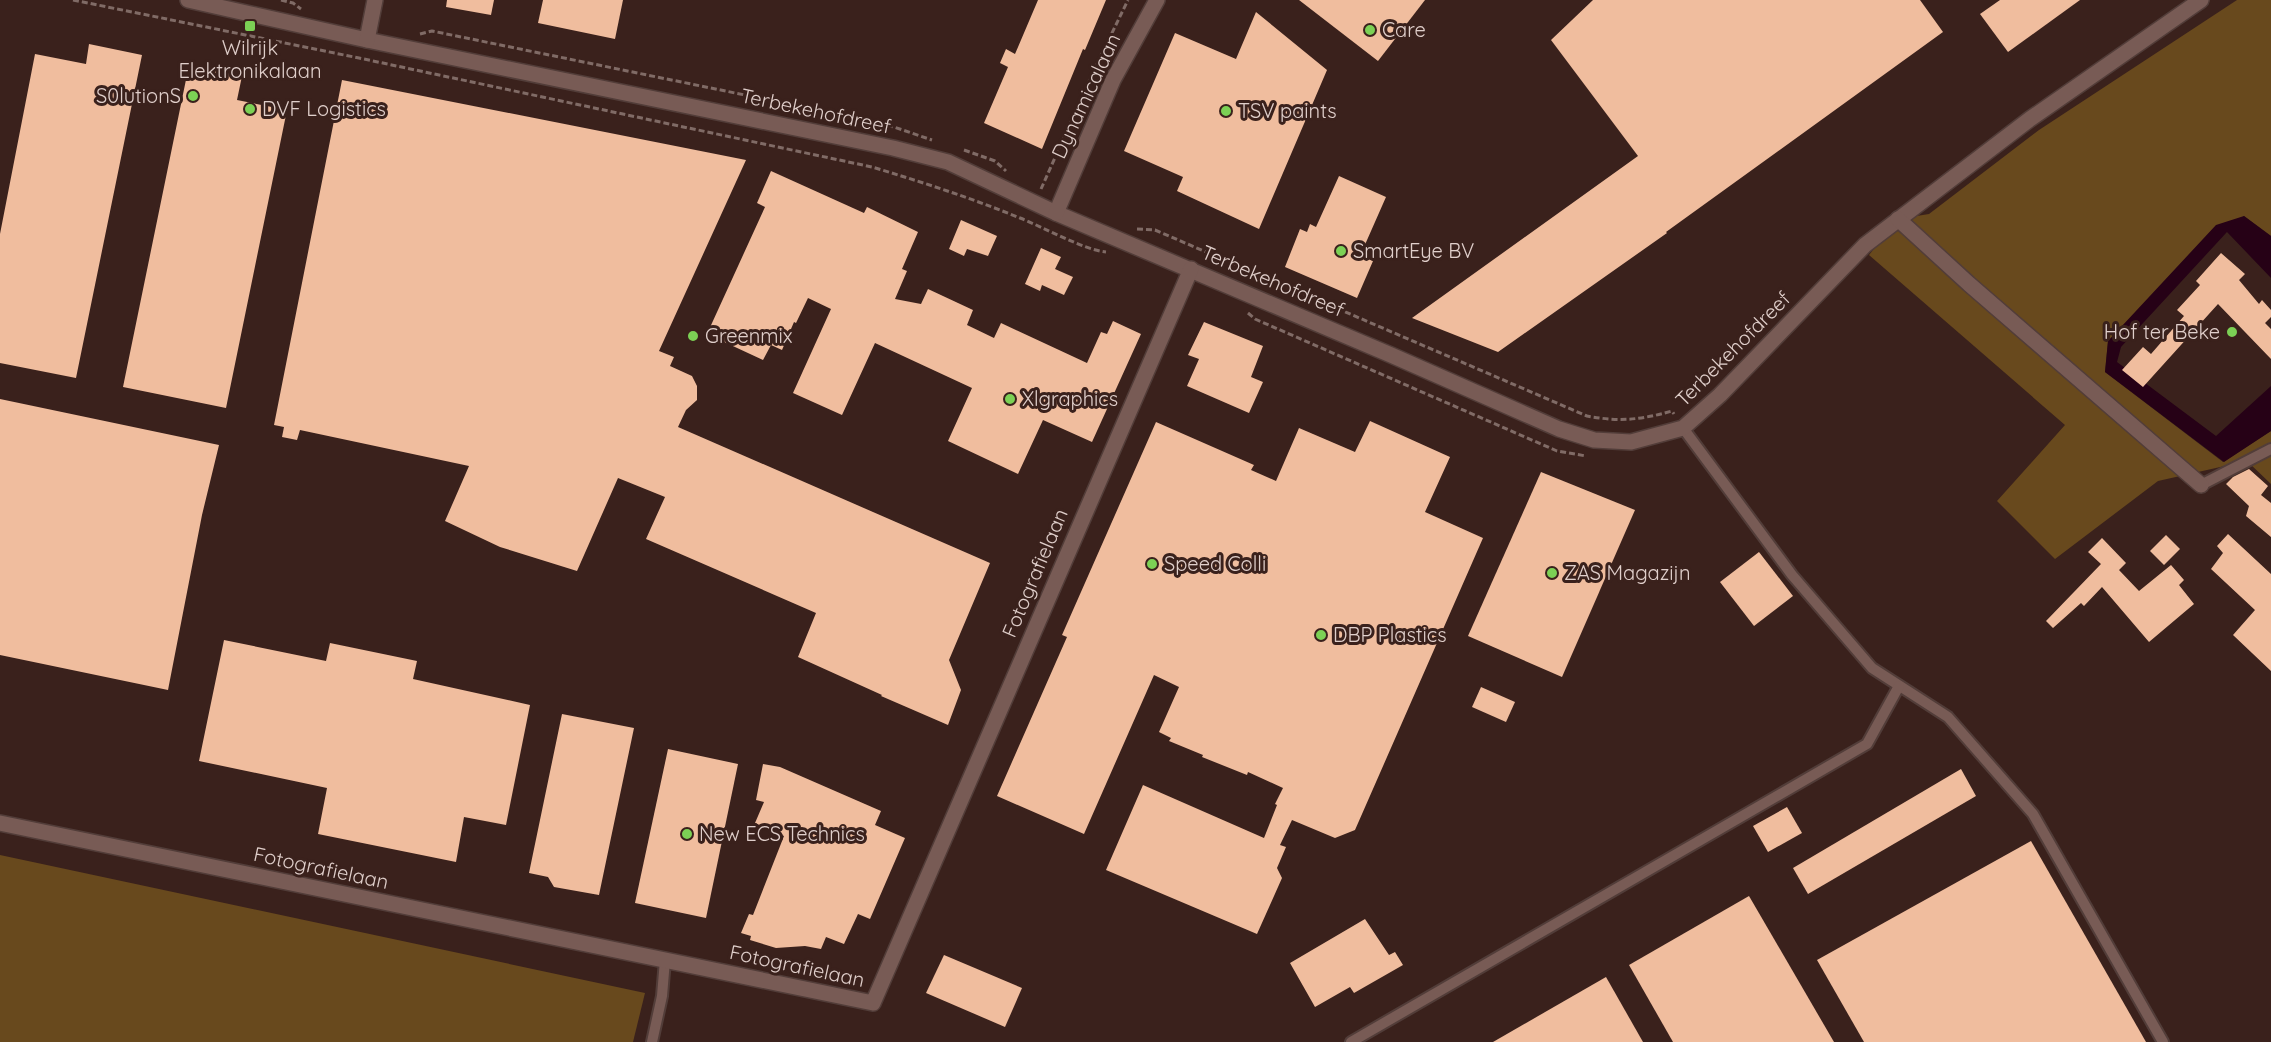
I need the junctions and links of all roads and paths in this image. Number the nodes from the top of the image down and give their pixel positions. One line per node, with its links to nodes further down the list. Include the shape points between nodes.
1 (73, 0): 12 (path, via 872,167 945,189)
2 (188, 0): 7 (street, Terbekehofdreef)
3 (375, 0): 7 (street)
4 (1128, 0): 8 (path)
5 (1157, 0): 9 (street, Dynamicalaan, via 1113,80)
6 (2201, 0): 10 (street, Terbekehofdreef, via 2030,119)
7 (367, 39): 9 (street, Terbekehofdreef, via 948,162)
8 (1041, 190)
9 (1056, 213): 13 (street, Terbekehofdreef)
10 (1898, 219): 15 (street, Terbekehofdreef, via 1865,245); 17 (street)
11 (1128, 229): 14 (path, via 1155,230 1587,416 1641,420)
12 (1054, 232)
13 (1191, 269): 15 (street, Terbekehofdreef, via 1559,429 1594,440 1631,442); 20 (street, Fotografielaan, via 873,1003)
14 (1672, 411)
15 (1683, 428): 18 (lane, via 1792,574 1872,668)
16 (2271, 448): 17 (lane)
17 (2201, 485)
18 (1899, 686): 22 (lane, via 1867,744); 23 (lane, via 1948,717 2033,814)
19 (0, 823): 20 (street, Fotografielaan)
20 (665, 960): 21 (lane)
21 (652, 1042)
22 (1351, 1042)
23 (2163, 1042)

